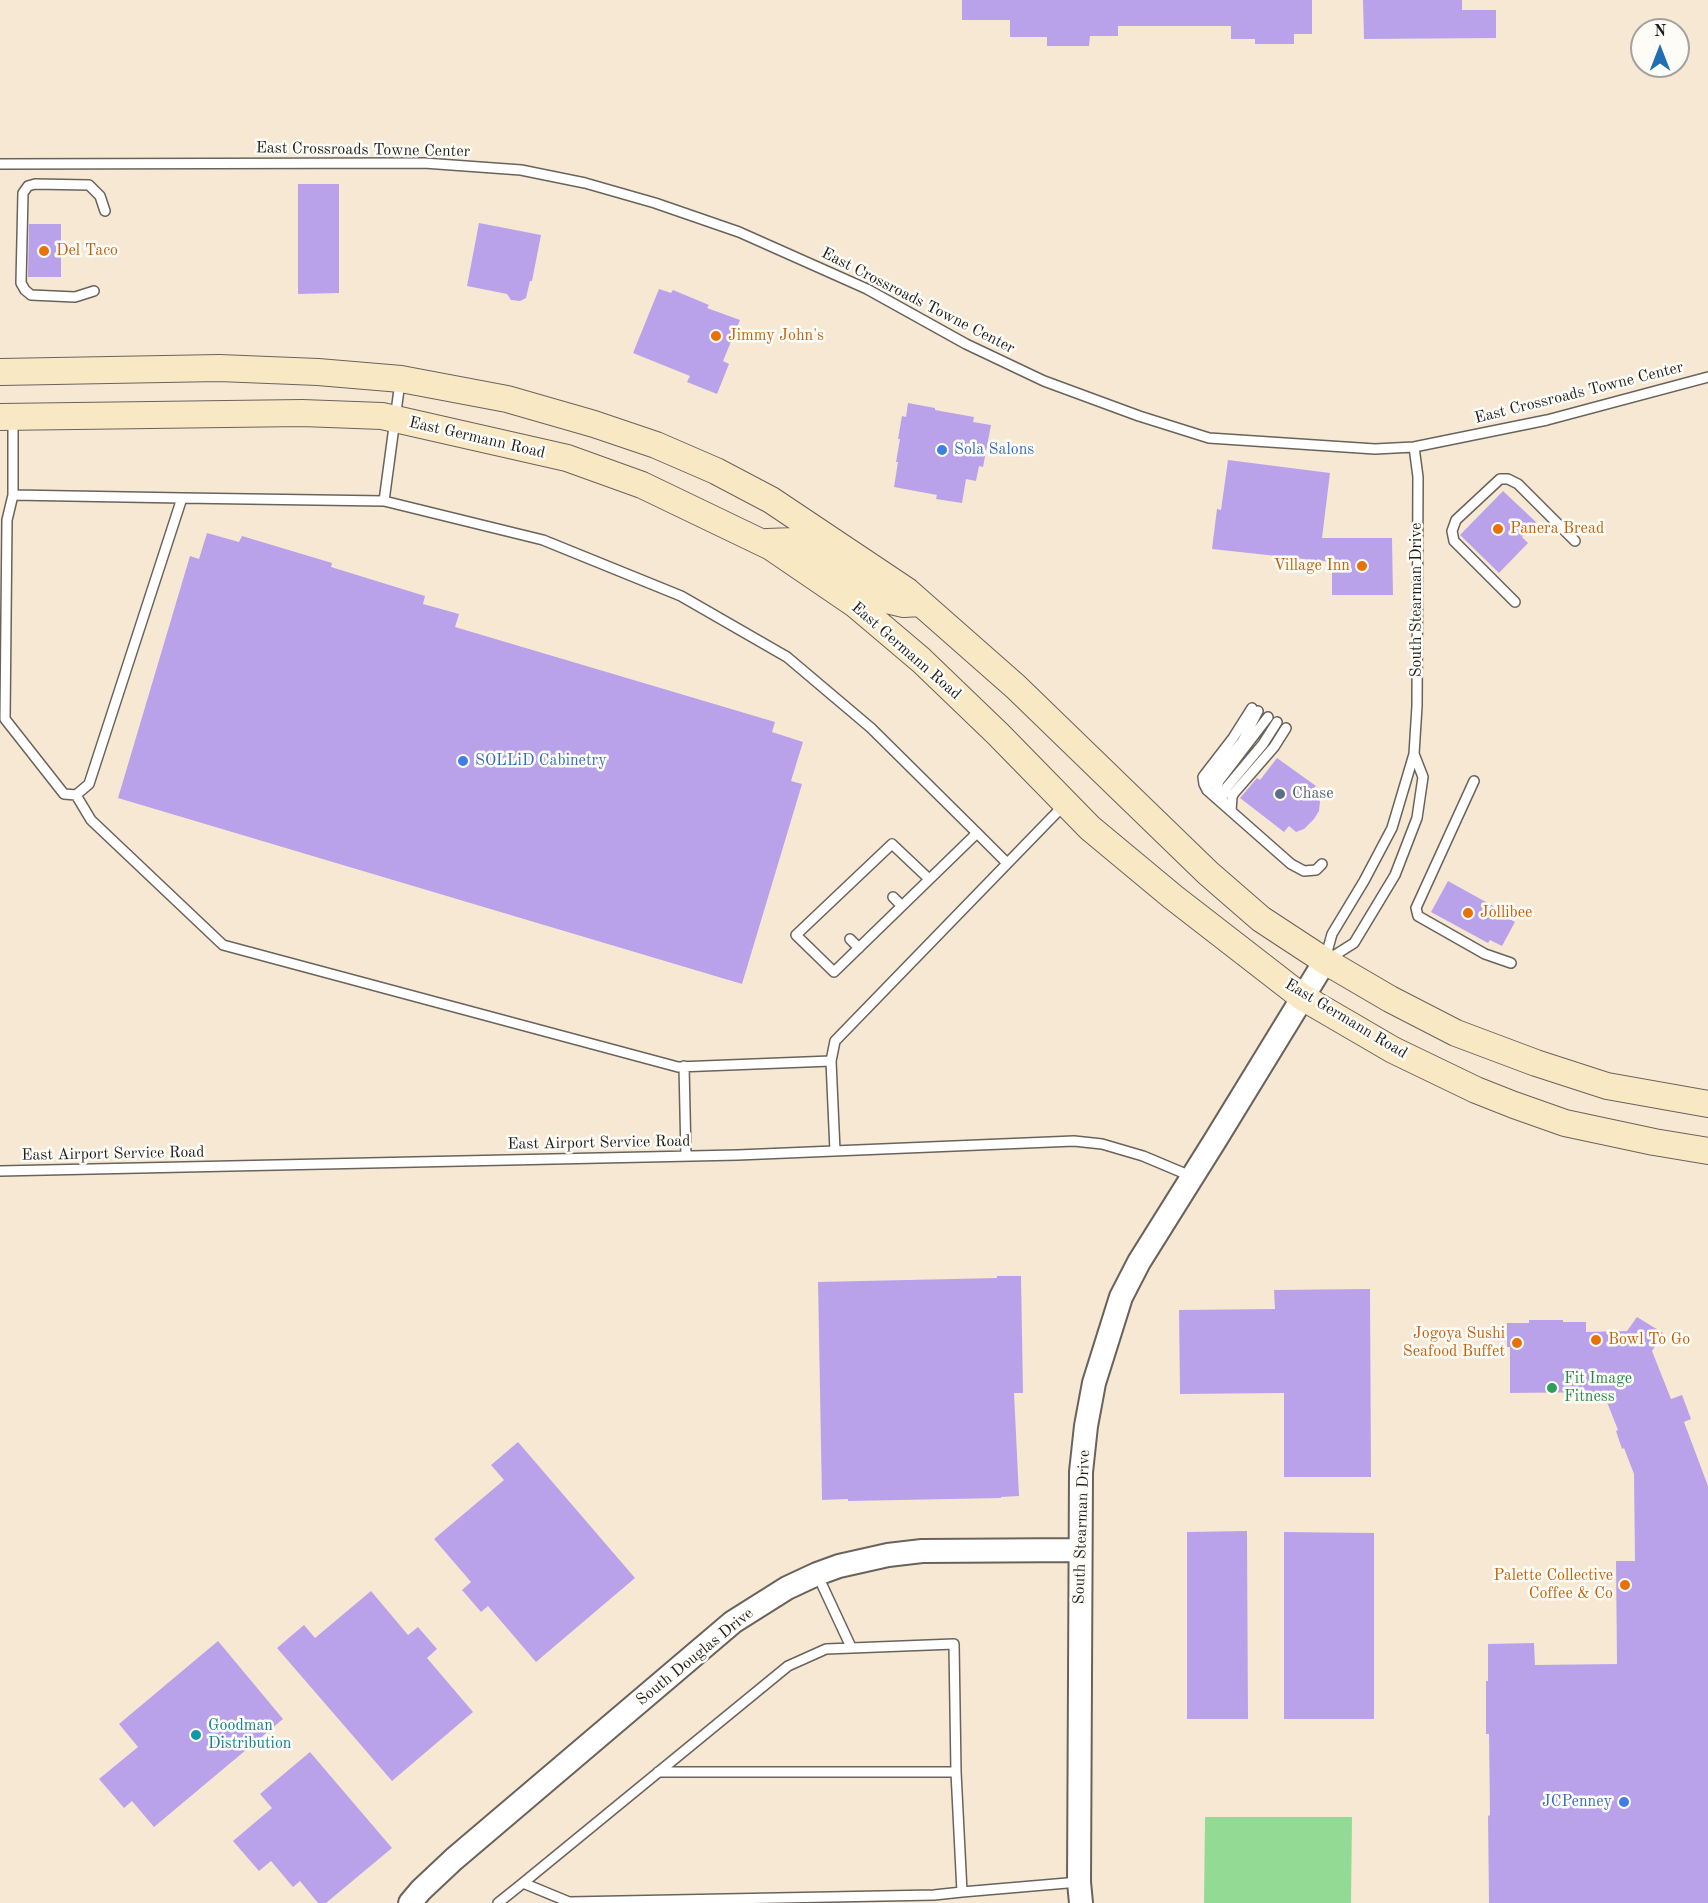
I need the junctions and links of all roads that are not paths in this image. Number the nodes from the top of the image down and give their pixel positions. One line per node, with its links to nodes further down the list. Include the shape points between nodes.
1 (0, 164): 9 (lane, East Crossroads Towne Center, via 424,163 520,170 585,183 739,232 867,289 966,344 1044,381 1139,416 1209,438 1375,449)
2 (105, 211): 3 (lane, via 100,196 89,185 34,184 23,193 21,283 25,290 32,295 75,297)
3 (94, 291)
4 (0, 372): 6 (main road, via 219,368)
5 (1708, 377): 9 (lane, East Crossroads Towne Center, via 1547,420)
6 (401, 379): 8 (lane); 16 (main road, via 507,399 676,453 771,500)
7 (6, 417): 8 (main road, East Germann Road, via 302,413); 10 (lane)
8 (396, 419): 12 (lane); 13 (main road, East Germann Road, via 567,458 642,485)
9 (1414, 447): 19 (lane, South Stearman Drive, via 1418,489)
10 (14, 495): 11 (lane); 22 (lane, via 7,520 5,719 64,794)
11 (182, 498): 12 (lane); 22 (lane, via 88,784)
12 (384, 501): 26 (lane, via 543,540 681,596 787,657 871,728)
13 (761, 542): 16 (main road, via 794,542 877,595 904,604); 23 (main road, East Germann Road, via 856,605 921,660)
14 (1575, 542): 15 (lane, via 1518,484 1508,479 1500,479 1456,520 1454,541)
15 (1515, 602)
16 (922, 603): 38 (main road, via 1016,687 1208,873 1261,919)
17 (1255, 710): 21 (lane, via 1203,777)
18 (1268, 717): 21 (lane)
19 (1414, 754): 38 (lane, South Stearman Drive, via 1392,828 1332,934); 38 (lane, South Stearman Drive, via 1423,777 1417,819 1395,875 1354,943)
20 (1474, 781): 39 (lane, via 1416,908 1418,916 1485,954)
21 (1211, 793): 24 (lane)
22 (76, 795): 42 (lane, via 91,820 223,945)
23 (1065, 803): 27 (lane); 40 (main road, East Germann Road, via 1165,891)
24 (1224, 804): 25 (lane); 25 (lane, via 1222,798 1227,787 1282,725 1274,747 1234,793)
25 (1231, 812): 28 (lane, via 1291,864 1304,871 1316,870)
26 (977, 832): 27 (lane); 29 (lane)
27 (1007, 863): 41 (lane, via 835,1041)
28 (1322, 864)
29 (929, 879): 31 (lane); 32 (lane, via 892,844 845,895)
30 (893, 897): 31 (lane)
31 (902, 906): 35 (lane)
32 (821, 911): 33 (lane); 37 (lane, via 796,935 834,972)
33 (829, 919)
34 (871, 920): 35 (lane)
35 (879, 928): 37 (lane)
36 (850, 939): 37 (lane)
37 (859, 948)
38 (1325, 961): 40 (street, South Stearman Drive); 43 (main road, via 1456,1033 1536,1063 1607,1086)
39 (1511, 963)
40 (1302, 997): 45 (main road, East Germann Road, via 1412,1059 1514,1105 1565,1123); 48 (street, South Stearman Drive)
41 (831, 1061): 42 (lane); 44 (lane)
42 (684, 1066): 46 (lane)
43 (1708, 1104)
44 (835, 1151): 46 (lane, East Airport Service Road); 48 (lane, East Airport Service Road, via 1074,1141 1102,1144 1143,1156)
45 (1708, 1151)
46 (686, 1156): 47 (lane, East Airport Service Road)
47 (0, 1171)
48 (1193, 1177): 49 (street, South Stearman Drive, via 1139,1262 1121,1297 1108,1336 1086,1426)
49 (1079, 1550): 50 (street, South Douglas Drive, via 922,1551 865,1559); 56 (street, South Stearman Drive)
50 (817, 1574): 51 (lane); 58 (street, South Douglas Drive, via 733,1622 454,1859)
51 (851, 1647): 52 (lane, via 826,1649 788,1666); 53 (lane, via 954,1644)
52 (658, 1772): 53 (lane); 54 (lane)
53 (956, 1772): 55 (lane)
54 (523, 1883): 57 (lane, via 569,1902); 59 (lane)
55 (962, 1892): 56 (lane); 57 (lane)
56 (1080, 1892)
57 (830, 1900)
58 (410, 1903)
59 (498, 1903)

